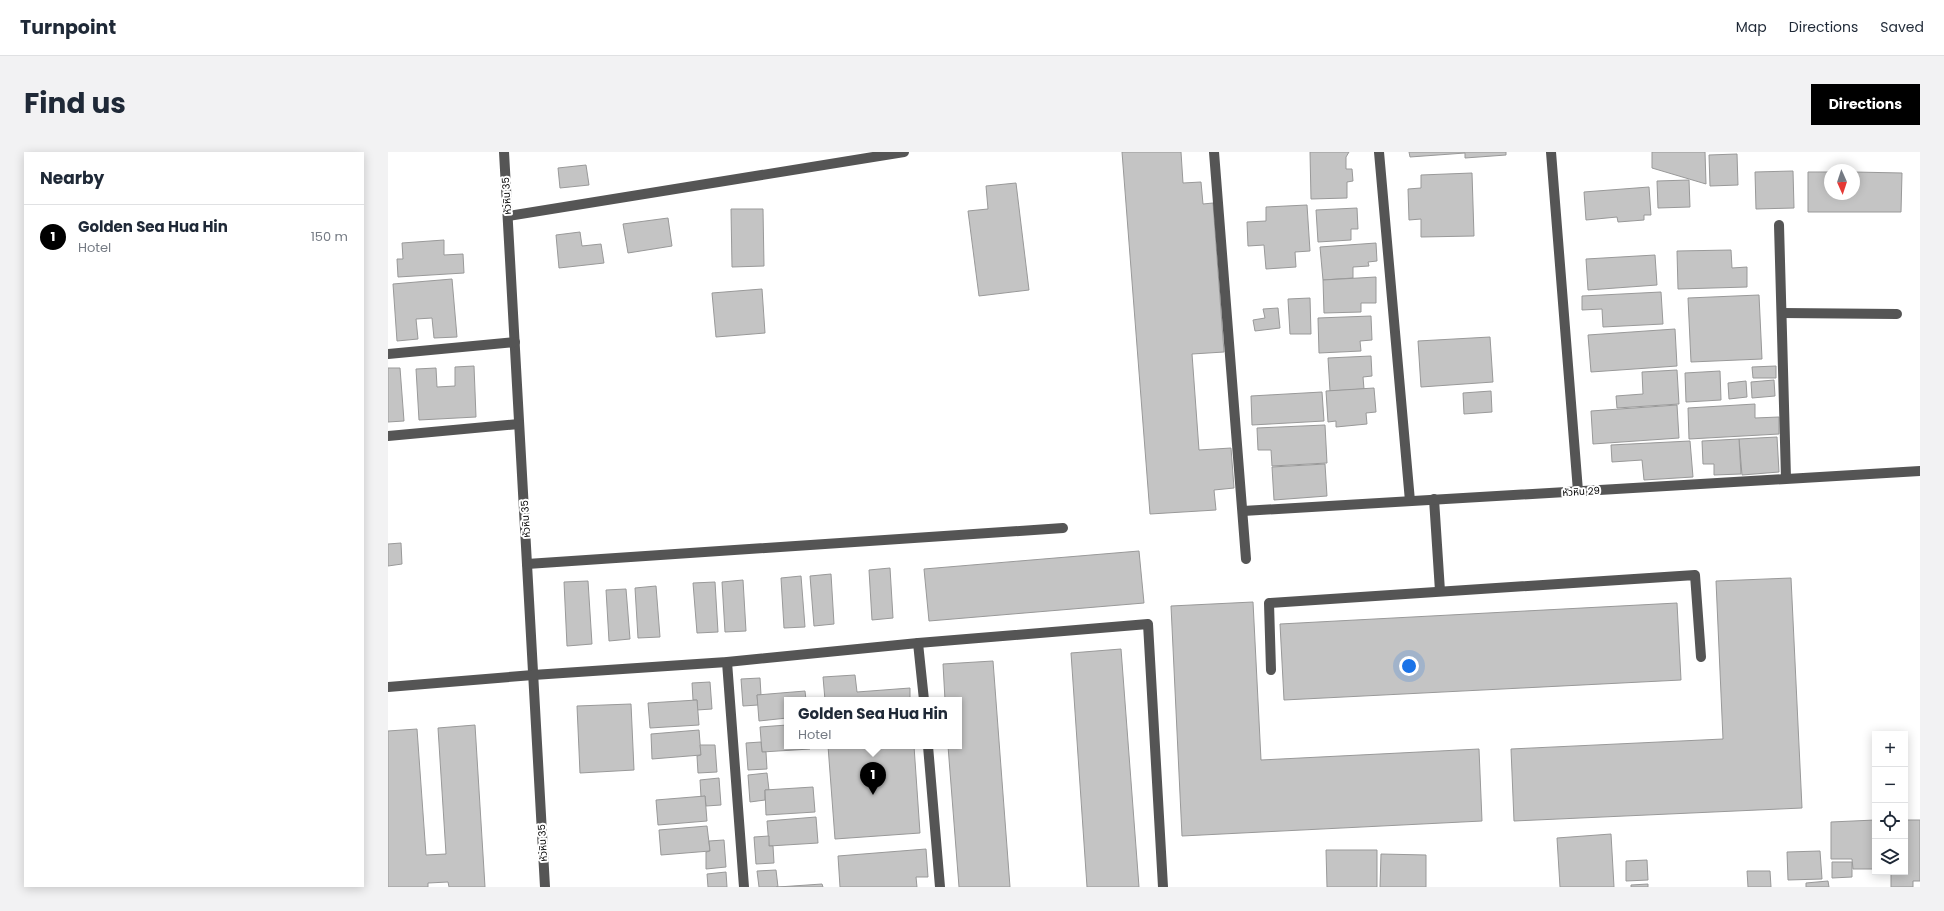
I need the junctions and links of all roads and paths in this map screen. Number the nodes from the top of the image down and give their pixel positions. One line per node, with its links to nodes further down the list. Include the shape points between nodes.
1 (504, 152): 6 (street, หัวหิน 35)
2 (904, 152): 6 (street)
3 (1214, 152): 19 (street)
4 (1379, 152): 18 (street)
5 (1551, 152): 16 (street)
6 (508, 216): 10 (street, หัวหิน 35)
7 (1779, 225): 8 (street)
8 (1782, 314): 9 (street); 15 (street)
9 (1897, 314)
10 (515, 342): 11 (street); 12 (street, หัวหิน 35)
11 (388, 354)
12 (519, 424): 13 (street); 22 (street, หัวหิน 35)
13 (388, 436)
14 (1920, 471): 15 (street, หัวหิน 29)
15 (1786, 478): 16 (street, หัวหิน 29)
16 (1578, 491): 17 (street, หัวหิน 29)
17 (1434, 499): 18 (street, หัวหิน 29); 23 (street)
18 (1410, 501): 19 (street, หัวหิน 29)
19 (1243, 511): 21 (street)
20 (1063, 528): 22 (street)
21 (1246, 559)
22 (527, 564): 28 (street, หัวหิน 35)
23 (1440, 591): 25 (street, via 1695,575); 27 (street, via 1269,603)
24 (918, 643): 26 (street); 30 (street); 35 (street, via 1148,624)
25 (1701, 658)
26 (727, 662): 28 (street); 33 (street)
27 (1272, 670)
28 (533, 675): 29 (street); 32 (street, หัวหิน 35)
29 (388, 687)
30 (924, 697)
31 (928, 749): 34 (street)
32 (545, 887)
33 (744, 887)
34 (940, 887)
35 (1163, 887)

